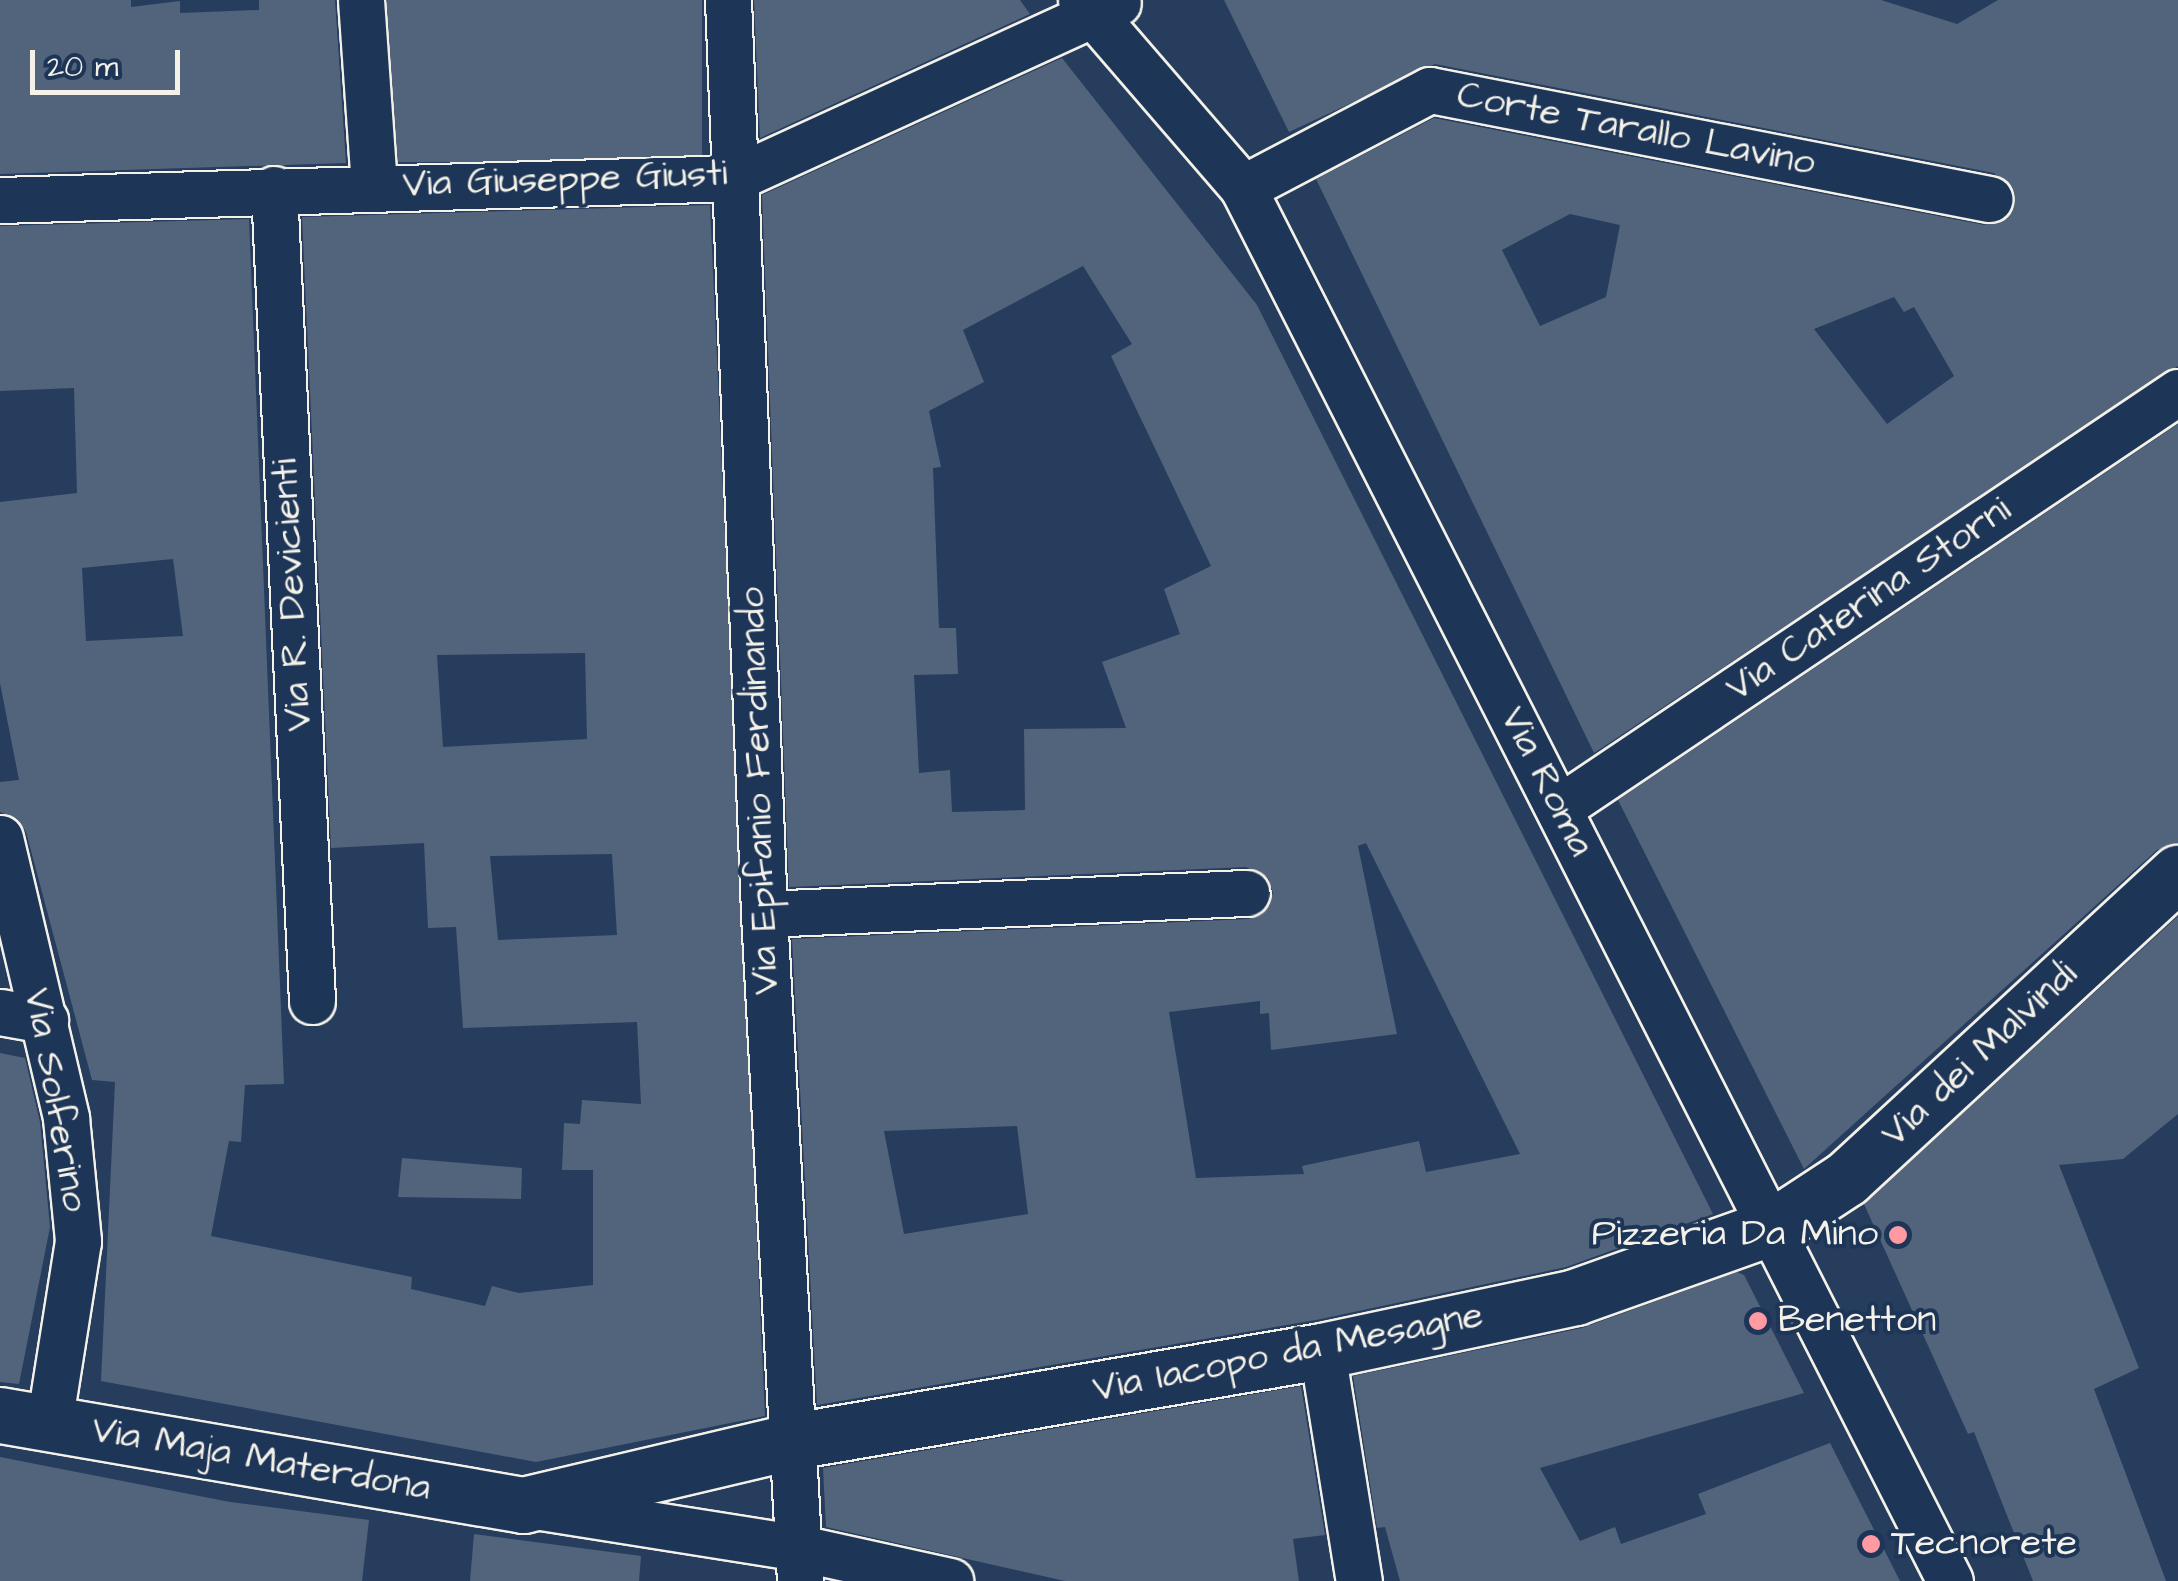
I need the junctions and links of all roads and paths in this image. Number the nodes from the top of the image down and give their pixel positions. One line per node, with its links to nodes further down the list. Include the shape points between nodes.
1 (361, 0): 5 (street)
2 (728, 0): 4 (street, Via Epifanio Ferdinando)
3 (1101, 4): 4 (street, Via Giuseppe Giusti); 6 (street, Via Roma)
4 (734, 178): 5 (street, Via Giuseppe Giusti); 15 (street, Via Epifanio Ferdinando)
5 (374, 187): 7 (street, Via Giuseppe Giusti)
6 (1244, 188): 8 (street, Corte Tarallo Lavino, via 1430,90); 11 (street, Via Roma)
7 (274, 190): 9 (street, Via Giuseppe Giusti); 16 (street, Via R. Devicienti)
8 (1989, 199)
9 (0, 200)
10 (2178, 392): 11 (street, Via Caterina Storni)
11 (1559, 808): 19 (street, Via Roma)
12 (0, 838): 18 (street, Via Solferino)
13 (2178, 873): 19 (main road, Via dei Malvindi, via 1847,1178)
14 (1247, 893): 15 (street)
15 (764, 914): 22 (street, Via Epifanio Ferdinando)
16 (312, 1002)
17 (0, 1012): 18 (street)
18 (45, 1020): 21 (street, Via Solferino, via 66,1118 78,1241)
19 (1774, 1226): 20 (main road, Via Iacopo da Mesagne, via 1576,1297); 27 (street, Via Roma)
20 (1322, 1351): 22 (main road, Via Iacopo da Mesagne); 26 (street)
21 (24, 1420): 23 (main road, Via Maja Materdona)
22 (793, 1442): 23 (main road, Via Maja Materdona); 24 (street, Via Epifanio Ferdinando)
23 (523, 1504): 24 (street, Via Maja Materdona)
24 (800, 1565): 25 (street, Via Maja Materdona)
25 (950, 1581)
26 (1359, 1581)
27 (1950, 1581)

